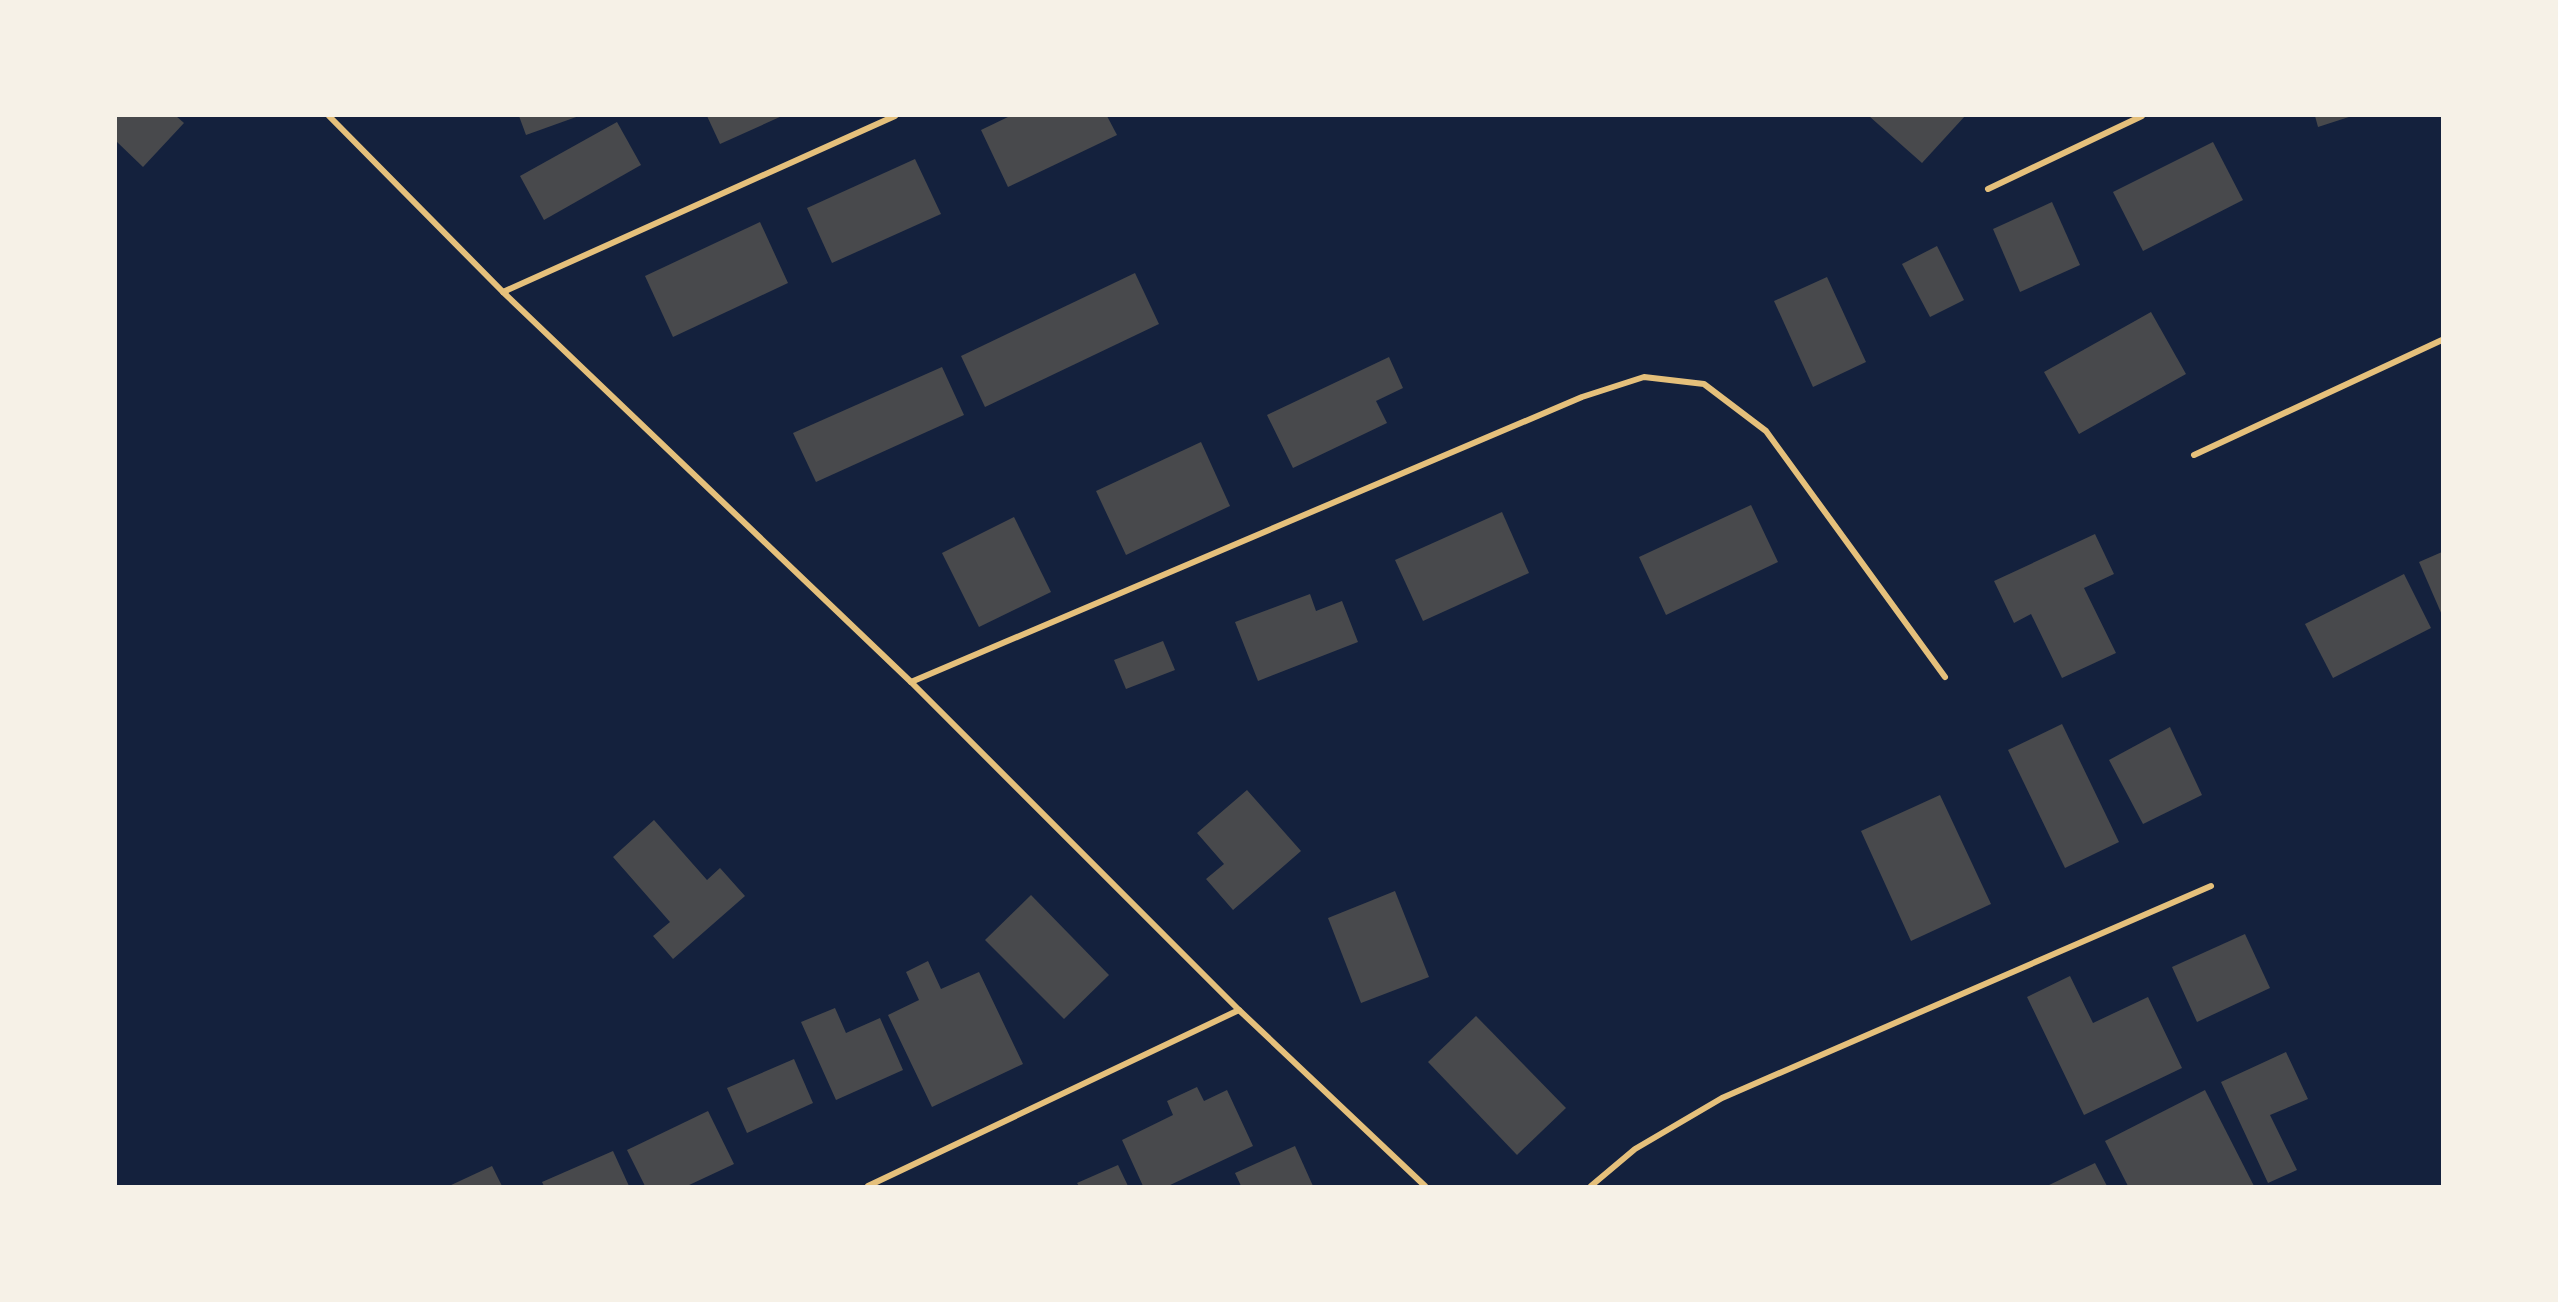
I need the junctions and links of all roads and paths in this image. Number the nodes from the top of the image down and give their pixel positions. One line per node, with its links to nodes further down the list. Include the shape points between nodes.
1 (329, 116): 5 (street)
2 (895, 116): 5 (street)
3 (2142, 116): 4 (street)
4 (1988, 189)
5 (503, 292): 9 (street)
6 (2442, 339): 7 (street)
7 (2194, 455)
8 (1945, 677): 9 (street, via 1766,431 1704,384 1644,377 1582,397)
9 (911, 682): 11 (street)
10 (2211, 886): 14 (street, via 1722,1098 1635,1149)
11 (1239, 1010): 12 (street); 13 (street)
12 (868, 1186)
13 (1425, 1186)
14 (1591, 1186)

